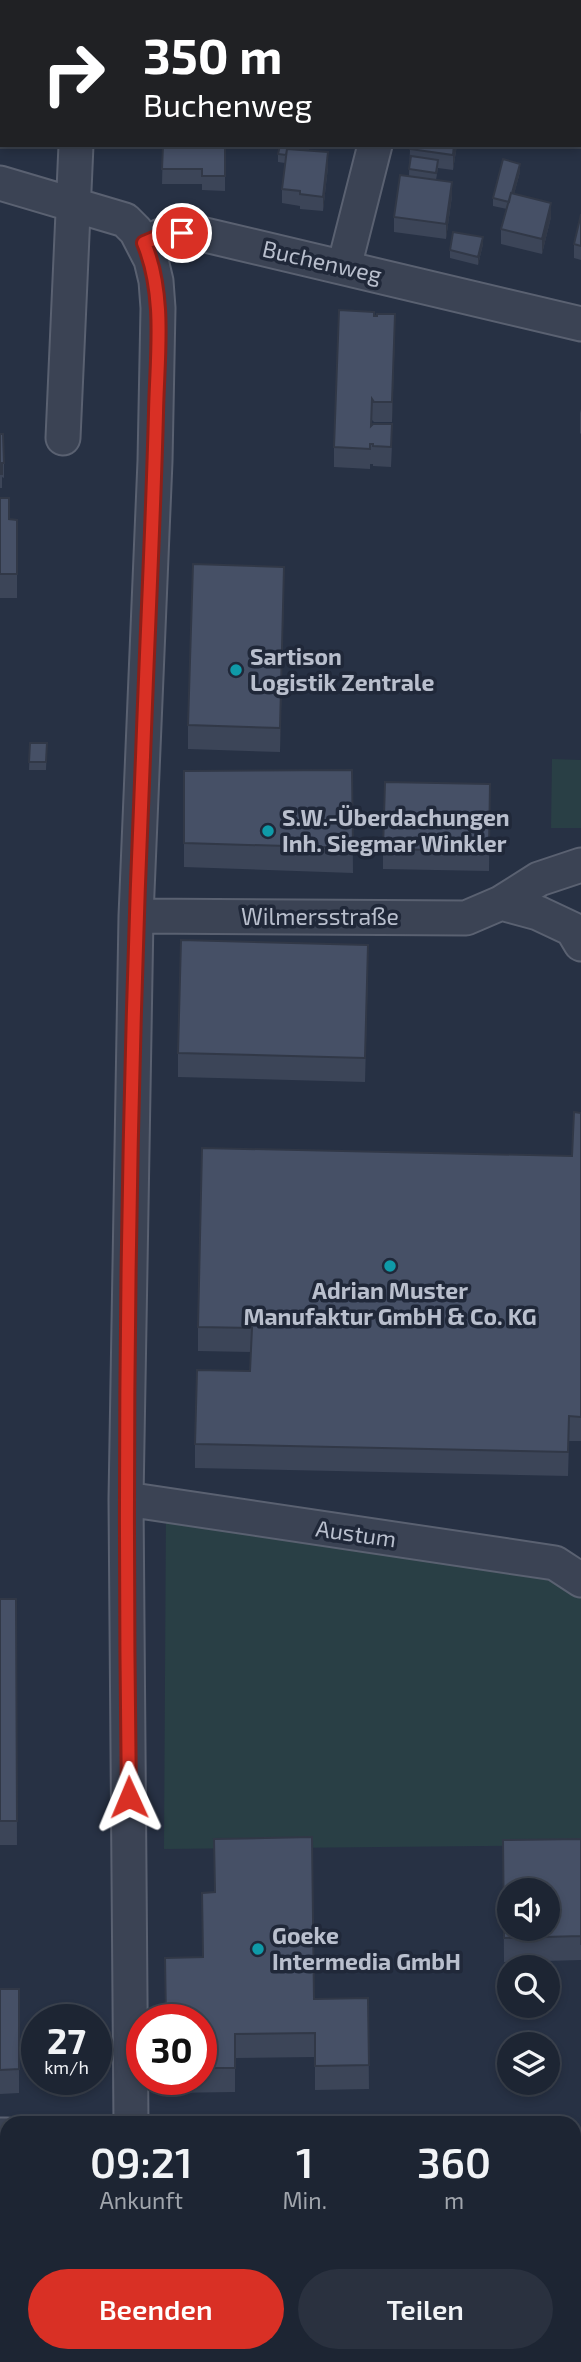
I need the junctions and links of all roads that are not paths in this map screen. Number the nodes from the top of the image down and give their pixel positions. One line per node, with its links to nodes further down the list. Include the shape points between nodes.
1 (75, 147): 4 (street)
2 (375, 147): 6 (street)
3 (0, 183): 4 (street)
4 (74, 204): 5 (street, via 125,220); 8 (street)
5 (144, 243): 6 (street, Buchenweg, via 163,235 201,234); 11 (street, via 156,281 158,307)
6 (345, 267): 7 (street, Buchenweg)
7 (581, 324)
8 (63, 438)
9 (581, 865): 10 (street, Wilmersstraße, via 539,879)
10 (501, 903): 11 (street, Wilmersstraße, via 466,918); 12 (street, via 572,929)
11 (136, 916): 13 (street)
12 (581, 944)
13 (126, 1499): 14 (street, Austum, via 555,1563); 15 (street)
14 (581, 1580)
15 (131, 2116)

